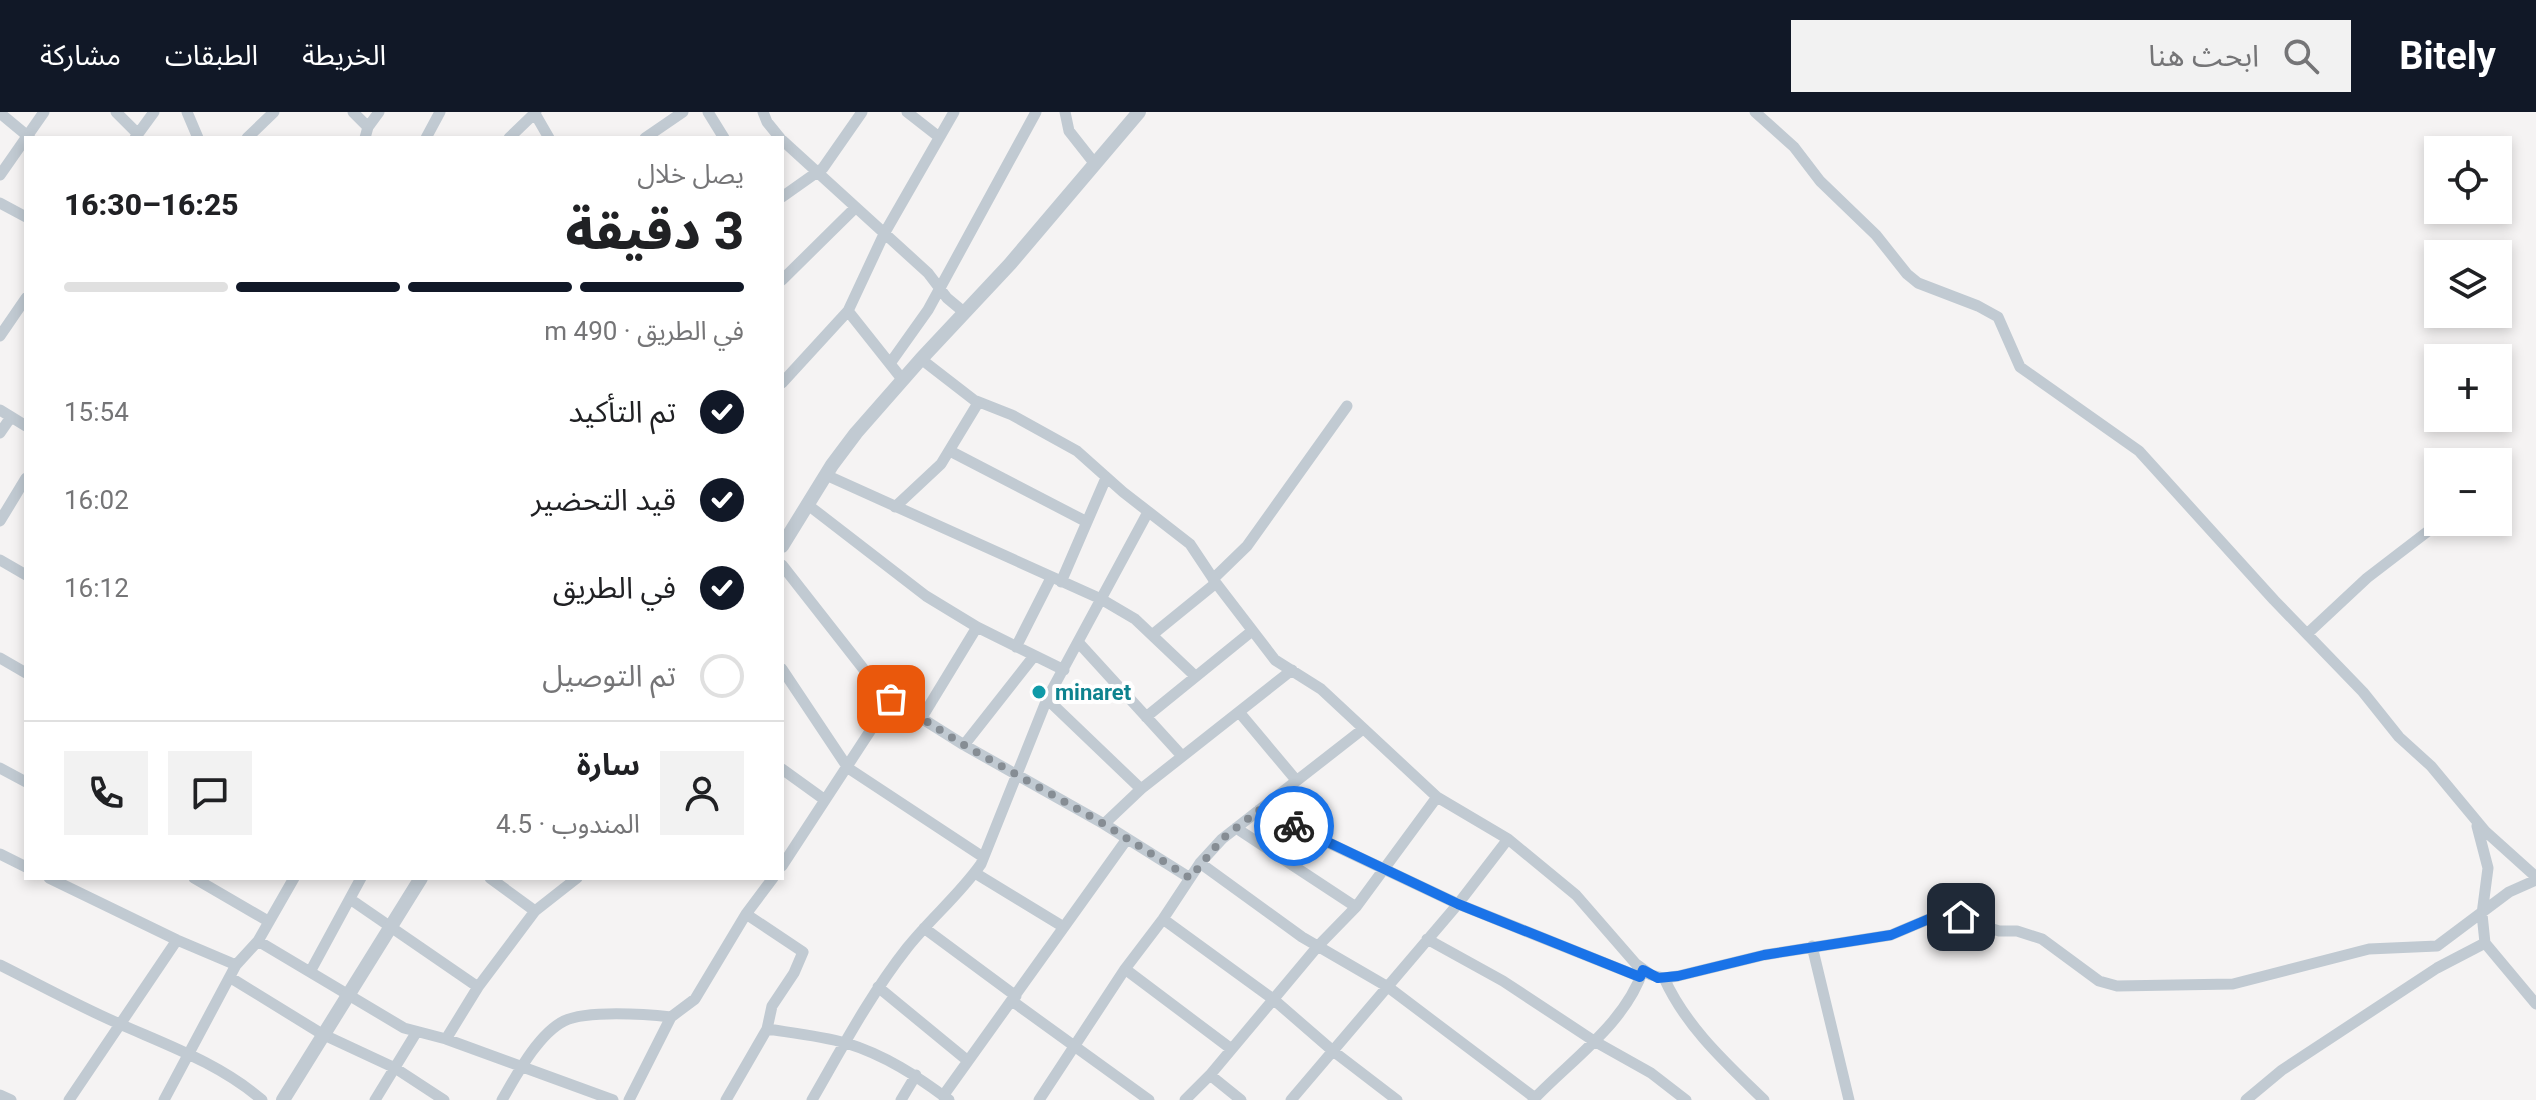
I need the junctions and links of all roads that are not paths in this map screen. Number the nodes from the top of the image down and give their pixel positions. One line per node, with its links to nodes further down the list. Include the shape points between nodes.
1 (44, 112): 22 (street)
2 (116, 112): 23 (street)
3 (154, 112): 23 (street)
4 (187, 112): 24 (street)
5 (274, 112): 25 (street)
6 (353, 112): 21 (street)
7 (379, 112): 21 (street)
8 (440, 112): 26 (street)
9 (535, 112): 27 (street); 28 (street)
10 (683, 112): 29 (street)
11 (708, 112): 30 (street)
12 (763, 112): 31 (street)
13 (862, 112): 36 (street)
14 (907, 112): 32 (street)
15 (954, 112): 32 (street)
16 (1036, 112): 44 (street)
17 (1065, 112): 35 (street, via 1069,131)
18 (1139, 112): 35 (street)
19 (1755, 112): 77 (street, via 1794,147 1907,274 1998,317 2020,367 2139,451)
20 (0, 113): 22 (street)
21 (367, 132)
22 (28, 136)
23 (136, 136)
24 (197, 136)
25 (249, 136)
26 (427, 136)
27 (511, 136)
28 (548, 136)
29 (648, 136)
30 (723, 136)
31 (775, 136)
32 (939, 137): 42 (street)
33 (24, 142): 37 (street)
34 (784, 144): 36 (street)
35 (1095, 164): 47 (street)
36 (817, 173): 38 (street); 40 (street)
37 (0, 175)
38 (784, 196)
39 (0, 203): 41 (street)
40 (855, 208): 42 (street); 43 (street)
41 (24, 216)
42 (884, 234): 44 (street); 46 (street)
43 (784, 278)
44 (940, 287): 47 (street); 50 (street)
45 (24, 301): 48 (street)
46 (848, 311): 50 (street); 52 (street)
47 (965, 313): 49 (street)
48 (0, 336)
49 (921, 359): 51 (street); 53 (street)
50 (891, 362): 51 (street)
51 (902, 379): 59 (street)
52 (784, 381)
53 (978, 403): 58 (street); 60 (street, via 1057,439)
54 (1347, 406): 73 (street, via 1247,546)
55 (5, 414): 56 (street); 57 (street)
56 (24, 425)
57 (0, 433)
58 (950, 451): 63 (street); 66 (street)
59 (826, 475): 62 (street); 63 (street)
60 (1106, 478): 64 (street); 66 (street)
61 (24, 481): 65 (street)
62 (808, 505): 68 (street); 75 (street, via 905,581)
63 (895, 507): 72 (street)
64 (1148, 512): 73 (street, via 1190,544); 74 (street)
65 (0, 521)
66 (1087, 522): 72 (street)
67 (2424, 534): 77 (street)
68 (784, 543)
69 (0, 560): 71 (street)
70 (784, 568): 88 (street)
71 (24, 574)
72 (1056, 580): 74 (street); 80 (street)
73 (1215, 581): 76 (street); 78 (street)
74 (1101, 599): 78 (street); 79 (street)
75 (977, 627): 80 (street); 92 (street)
76 (1252, 631): 84 (street, via 1275,660); 87 (street)
77 (2307, 634): 106 (street)
78 (1152, 635): 87 (street)
79 (1078, 642): 83 (street); 91 (street)
80 (1016, 647): 81 (street)
81 (1034, 656): 83 (street); 94 (street)
82 (0, 658): 85 (street)
83 (1064, 670): 89 (street)
84 (1292, 670): 90 (street); 93 (street, via 1312,681)
85 (24, 672)
86 (784, 672): 97 (street)
87 (1194, 675): 91 (street)
88 (891, 699): 92 (street); 97 (street)
89 (1047, 699): 99 (street); 102 (street)
90 (1239, 712): 95 (street); 100 (street)
91 (1146, 717): 95 (street)
92 (921, 719): 94 (street)
93 (1363, 729): 100 (street); 103 (street)
94 (964, 745): 99 (street)
95 (1182, 756): 102 (street)
96 (0, 768): 101 (street)
97 (848, 768): 104 (street); 112 (street)
98 (784, 770): 104 (street)
99 (1017, 774): 107 (street); 112 (street)
100 (1296, 780): 105 (street)
101 (24, 781)
102 (1141, 789): 107 (street)
103 (1437, 797): 110 (street); 116 (street)
104 (825, 800): 113 (street)
105 (1259, 810): 108 (street); 116 (street)
106 (2474, 818): 119 (street); 133 (street, via 2488,868)
107 (1104, 824): 109 (street)
108 (1236, 828): 114 (street); 130 (street)
109 (1127, 839): 118 (street); 137 (street)
110 (1508, 839): 129 (street); 149 (street, via 1584,901)
111 (0, 854): 115 (street)
112 (983, 857): 117 (street)
113 (784, 863)
114 (1200, 863): 118 (street); 143 (street)
115 (24, 866)
116 (1384, 868): 129 (street); 130 (street)
117 (975, 873): 137 (street); 138 (street)
118 (1190, 878): 134 (street)
119 (2536, 879): 133 (street)
120 (197, 880): 135 (street)
121 (293, 880): 135 (street)
122 (360, 880): 128 (street)
123 (420, 880): 136 (street)
124 (498, 880): 131 (street)
125 (574, 880): 131 (street)
126 (772, 880): 132 (street)
127 (70, 882): 140 (street)
128 (350, 899): 136 (street); 148 (street)
129 (1458, 904): 139 (street); 149 (street)
130 (1356, 907): 143 (street)
131 (535, 911): 152 (street)
132 (746, 914): 159 (street, via 695,999); 161 (street, via 803,952 772,1006)
133 (2482, 914): 142 (street); 144 (street, via 2437,946 2369,949 2233,984 2117,986 2099,981 2042,939 1943,913 1891,935)
134 (1163, 919): 147 (street); 157 (street)
135 (268, 921): 141 (street)
136 (389, 926): 152 (street); 155 (street)
137 (1062, 926): 156 (street)
138 (924, 928): 153 (street); 156 (street)
139 (1427, 939): 154 (street); 165 (street)
140 (177, 940): 146 (street); 160 (street)
141 (258, 941): 146 (street); 148 (street)
142 (2485, 943): 158 (street); 201 (street, via 2437,968 2282,1070)
143 (1318, 946): 154 (street); 157 (street)
144 (1812, 946): 151 (street); 200 (street)
145 (0, 965): 160 (street)
146 (236, 965): 150 (street)
147 (1125, 969): 167 (street); 168 (street)
148 (310, 972): 155 (street)
149 (1642, 973): 151 (street); 165 (street, via 1628,1002)
150 (231, 978): 163 (street); 170 (street)
151 (1664, 978): 199 (street, via 1689,1023)
152 (478, 987): 164 (street)
153 (878, 987): 166 (street); 171 (street)
154 (1388, 987): 169 (street); 178 (street)
155 (347, 994): 162 (street); 163 (street)
156 (1014, 998): 167 (street); 171 (street)
157 (1273, 999): 168 (street); 169 (street)
158 (2536, 1004)
159 (671, 1017): 172 (street, via 634,1012 572,1018 552,1030); 188 (street)
160 (120, 1024): 170 (street); 180 (street)
161 (767, 1029): 166 (street); 189 (street)
162 (416, 1033): 164 (street); 173 (street)
163 (322, 1034): 173 (street); 183 (street)
164 (446, 1039): 172 (street)
165 (1594, 1041): 178 (street); 198 (street)
166 (845, 1043): 174 (street); 190 (street)
167 (1076, 1047): 192 (street); 193 (street)
168 (1230, 1048): 175 (street)
169 (1333, 1051): 196 (street); 197 (street)
170 (188, 1052): 181 (street); 182 (street)
171 (968, 1061): 177 (street)
172 (521, 1066): 186 (street); 187 (street)
173 (395, 1068): 184 (street); 185 (street)
174 (916, 1075): 177 (street); 191 (street)
175 (1210, 1075): 194 (street); 195 (street)
176 (0, 1095): 179 (street)
177 (946, 1098)
178 (1534, 1099)
179 (11, 1100)
180 (69, 1100)
181 (164, 1100)
182 (262, 1100)
183 (283, 1100)
184 (375, 1100)
185 (444, 1100)
186 (502, 1100)
187 (613, 1100)
188 (629, 1100)
189 (726, 1100)
190 (812, 1100)
191 (901, 1100)
192 (1039, 1100)
193 (1149, 1100)
194 (1185, 1100)
195 (1241, 1100)
196 (1291, 1100)
197 (1397, 1100)
198 (1686, 1100)
199 (1764, 1100)
200 (1849, 1100)
201 (2246, 1100)

